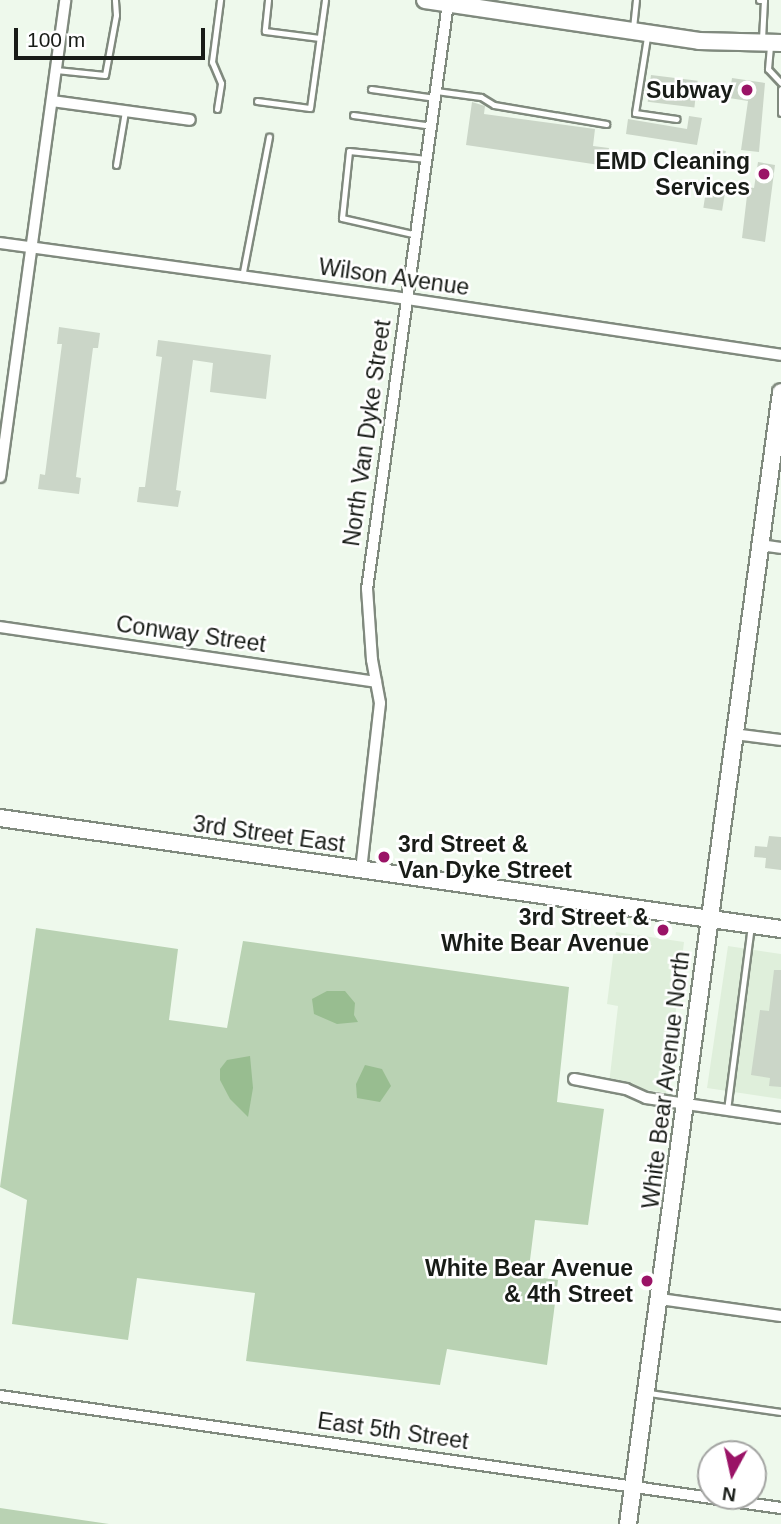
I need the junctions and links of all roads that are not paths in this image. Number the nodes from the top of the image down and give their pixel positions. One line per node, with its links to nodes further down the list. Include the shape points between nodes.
1 (65, 0): 13 (street)
2 (115, 0): 13 (lane, via 105,75)
3 (220, 0): 20 (lane, via 212,62 221,83)
4 (268, 0): 11 (lane, via 265,31)
5 (325, 0): 11 (lane)
6 (425, 0): 9 (main road)
7 (636, 0): 10 (lane)
8 (763, 0): 12 (lane)
9 (448, 3): 10 (main road); 17 (street, North Van Dyke Street)
10 (640, 31): 12 (main road, via 699,41); 24 (lane, via 635,113)
11 (320, 38): 19 (lane, via 310,108)
12 (771, 43): 14 (lane, via 768,69)
13 (56, 70): 18 (street)
14 (781, 83)
15 (371, 89): 17 (lane)
16 (781, 89): 22 (lane)
17 (436, 94): 26 (lane); 27 (street, North Van Dyke Street)
18 (52, 101): 21 (street); 33 (street)
19 (257, 101)
20 (217, 109)
21 (125, 111): 25 (street); 30 (lane)
22 (781, 113)
23 (353, 115): 27 (lane)
24 (677, 119)
25 (190, 120)
26 (606, 124)
27 (432, 126): 29 (street, North Van Dyke Street)
28 (269, 137): 34 (lane)
29 (428, 159): 31 (street, North Van Dyke Street); 31 (lane, via 349,151 342,218)
30 (116, 165)
31 (417, 235): 35 (street, North Van Dyke Street)
32 (0, 243): 33 (street, Wilson Avenue)
33 (32, 248): 34 (street, Wilson Avenue); 38 (street)
34 (242, 277): 35 (street, Wilson Avenue)
35 (407, 300): 36 (street, Wilson Avenue); 42 (street, North Van Dyke Street, via 367,589)
36 (781, 355)
37 (781, 392): 39 (main road, White Bear Avenue North)
38 (0, 477)
39 (760, 545): 40 (street); 43 (main road, White Bear Avenue North)
40 (781, 548)
41 (0, 627): 42 (street, Conway Street)
42 (376, 682): 46 (street, North Van Dyke Street, via 380,703)
43 (734, 734): 44 (street); 47 (main road, White Bear Avenue North)
44 (781, 740)
45 (0, 818): 46 (main road, 3rd Street East)
46 (361, 870): 47 (main road, 3rd Street East)
47 (710, 921): 48 (main road, 3rd Street East); 51 (main road, White Bear Avenue North)
48 (751, 925): 49 (main road, 3rd Street East); 52 (lane)
49 (781, 929)
50 (574, 1079): 51 (street)
51 (685, 1104): 52 (street); 54 (main road, White Bear Avenue North)
52 (727, 1110): 53 (street)
53 (781, 1118)
54 (660, 1299): 55 (street); 56 (main road, White Bear Avenue North)
55 (781, 1316)
56 (646, 1393): 58 (lane); 59 (main road, White Bear Avenue North)
57 (0, 1396): 59 (street, East 5th Street)
58 (781, 1412)
59 (633, 1487): 60 (street, East 5th Street); 61 (main road, White Bear Avenue North)
60 (781, 1508)
61 (628, 1524)

